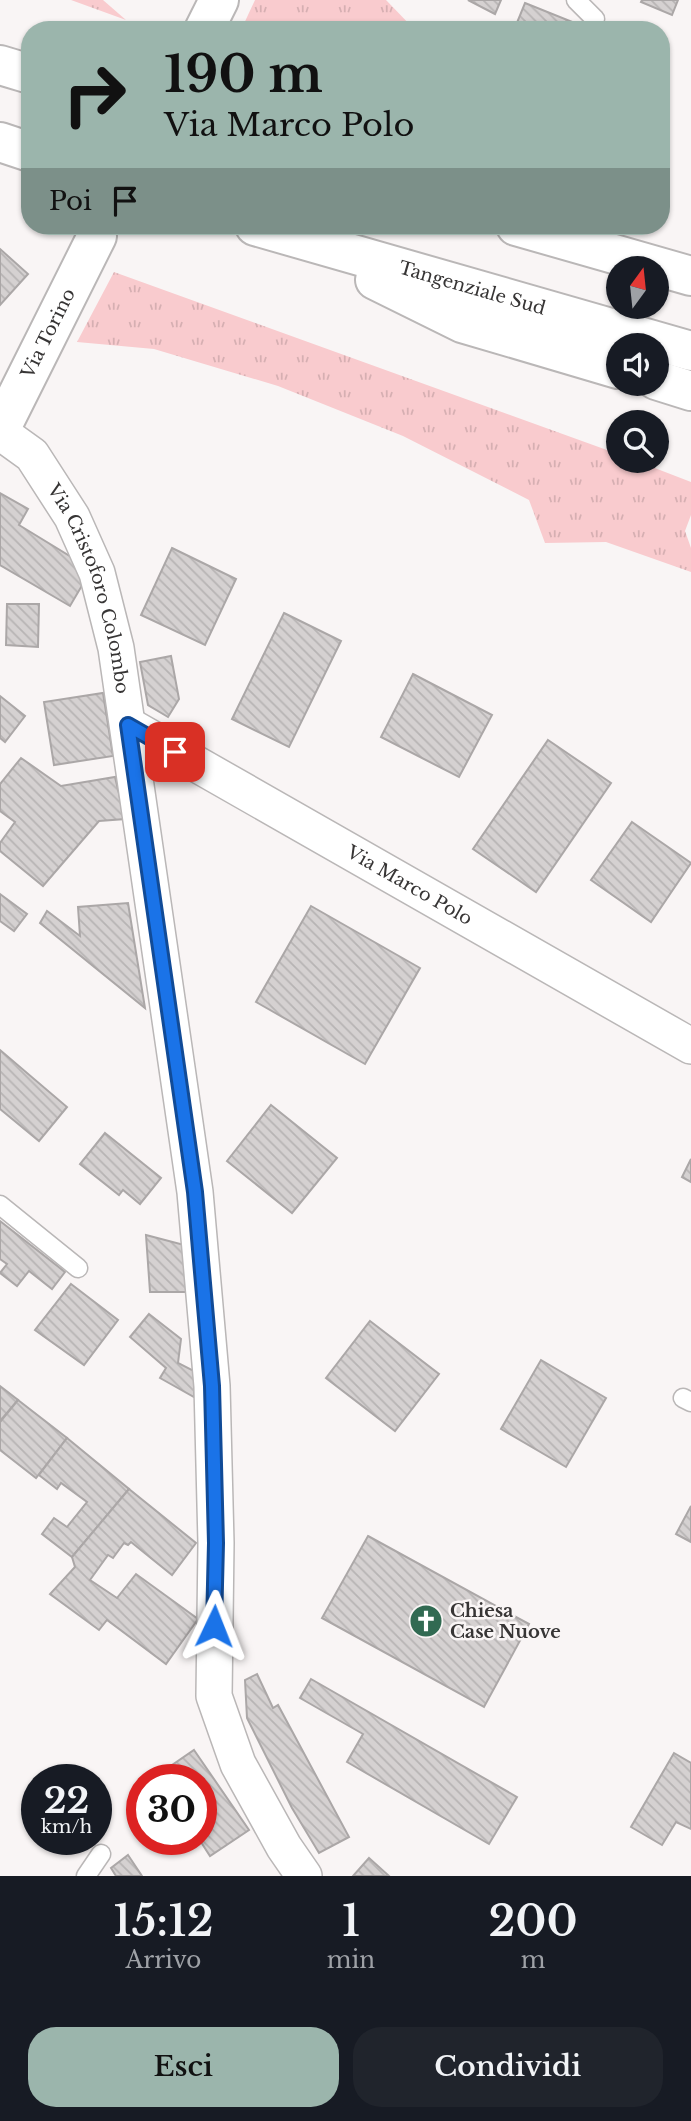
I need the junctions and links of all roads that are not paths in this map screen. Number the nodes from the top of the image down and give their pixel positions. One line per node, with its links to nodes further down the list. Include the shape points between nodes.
1 (219, 0): 4 (main road)
2 (576, 0): 3 (lane)
3 (595, 19)
4 (208, 21)
5 (0, 65): 6 (main road)
6 (21, 71)
7 (0, 142): 8 (main road)
8 (21, 149)
9 (283, 235): 12 (main road, Tangenziale Sud)
10 (548, 235): 13 (main road)
11 (97, 236): 18 (main road, Via Torino)
12 (292, 238): 14 (main road, Tangenziale Sud); 15 (main road, via 462,323)
13 (691, 276)
14 (691, 351)
15 (606, 365)
16 (669, 384): 17 (main road)
17 (691, 391)
18 (0, 431): 19 (street, Via Cristoforo Colombo, via 32,455 57,491 97,573)
19 (128, 725): 20 (street, Via Marco Polo); 25 (street, Via Cristoforo Colombo, via 195,1192 212,1386 214,1696 238,1764)
20 (691, 1046)
21 (0, 1205): 22 (lane)
22 (78, 1268)
23 (101, 1855): 24 (lane)
24 (86, 1876)
25 (304, 1876)

